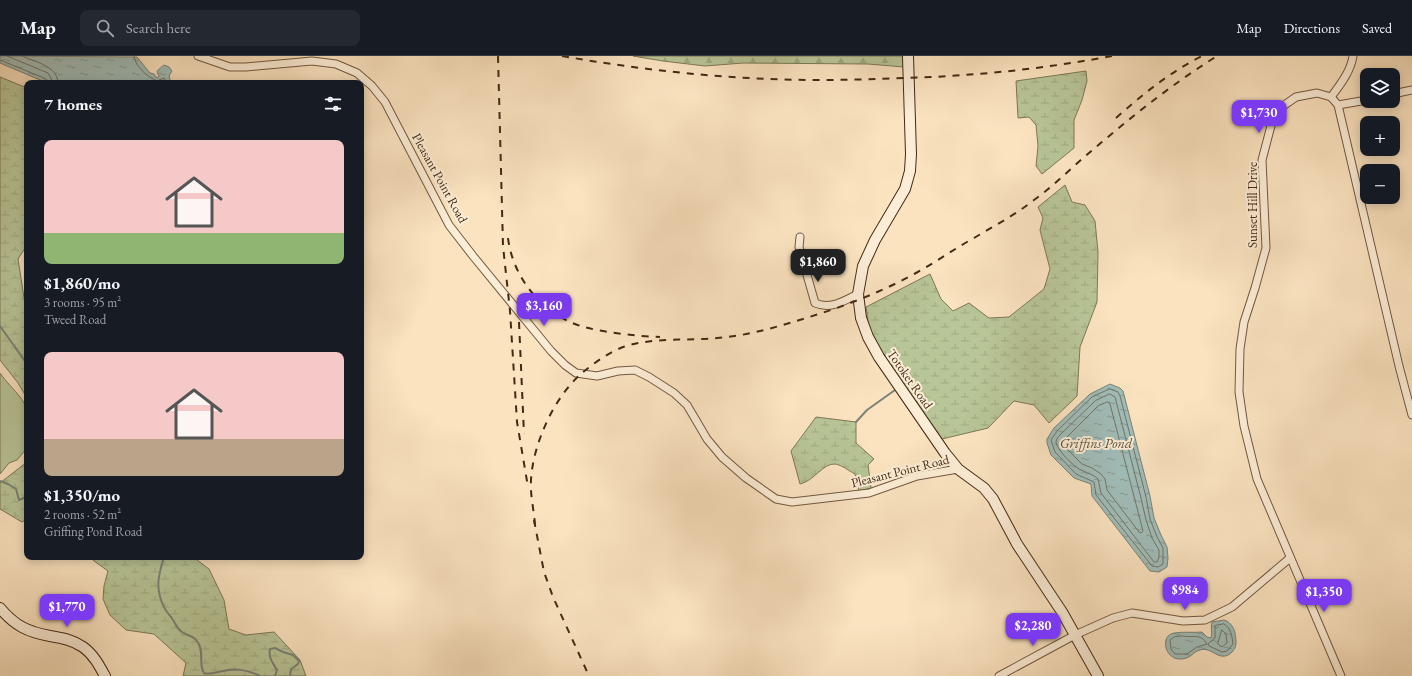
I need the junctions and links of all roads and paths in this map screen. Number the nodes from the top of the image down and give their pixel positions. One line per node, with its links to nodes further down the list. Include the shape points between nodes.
1 (198, 56): 12 (street, Pleasant Point Road, via 230,67 312,61 336,64 357,73 385,102 449,225 565,365 581,374 597,376 635,370 649,377 674,393 687,406 707,439 722,457 776,499 792,502 869,493 917,476)
2 (908, 56): 10 (main road, Totoket Road, via 911,154 908,179 900,199 867,255)
3 (1353, 56): 6 (street, via 1346,75)
4 (1412, 90): 5 (street)
5 (1400, 93)
6 (1331, 97): 8 (street); 13 (street, Sunset Hill Drive, via 1317,93 1296,96 1283,106 1272,122 1262,160 1266,248 1244,322 1240,349 1239,392 1244,426 1257,478)
7 (1360, 101): 8 (street)
8 (1338, 105): 11 (street)
9 (800, 237): 10 (street, via 800,247 815,303 821,306 836,305)
10 (858, 294): 12 (main road, Totoket Road, via 861,318 872,345)
11 (1412, 415)
12 (958, 468): 15 (main road, Totoket Road, via 984,488 993,499 1016,544)
13 (1290, 558): 15 (street, via 1232,606 1205,620 1183,621 1132,614 1107,619); 19 (street, Sunset Hill Drive)
14 (0, 608): 16 (main road, via 10,620 25,630 82,646 96,660)
15 (1075, 635): 17 (street); 18 (main road, Totoket Road)
16 (105, 676)
17 (999, 676)
18 (1098, 676)
19 (1341, 676)

